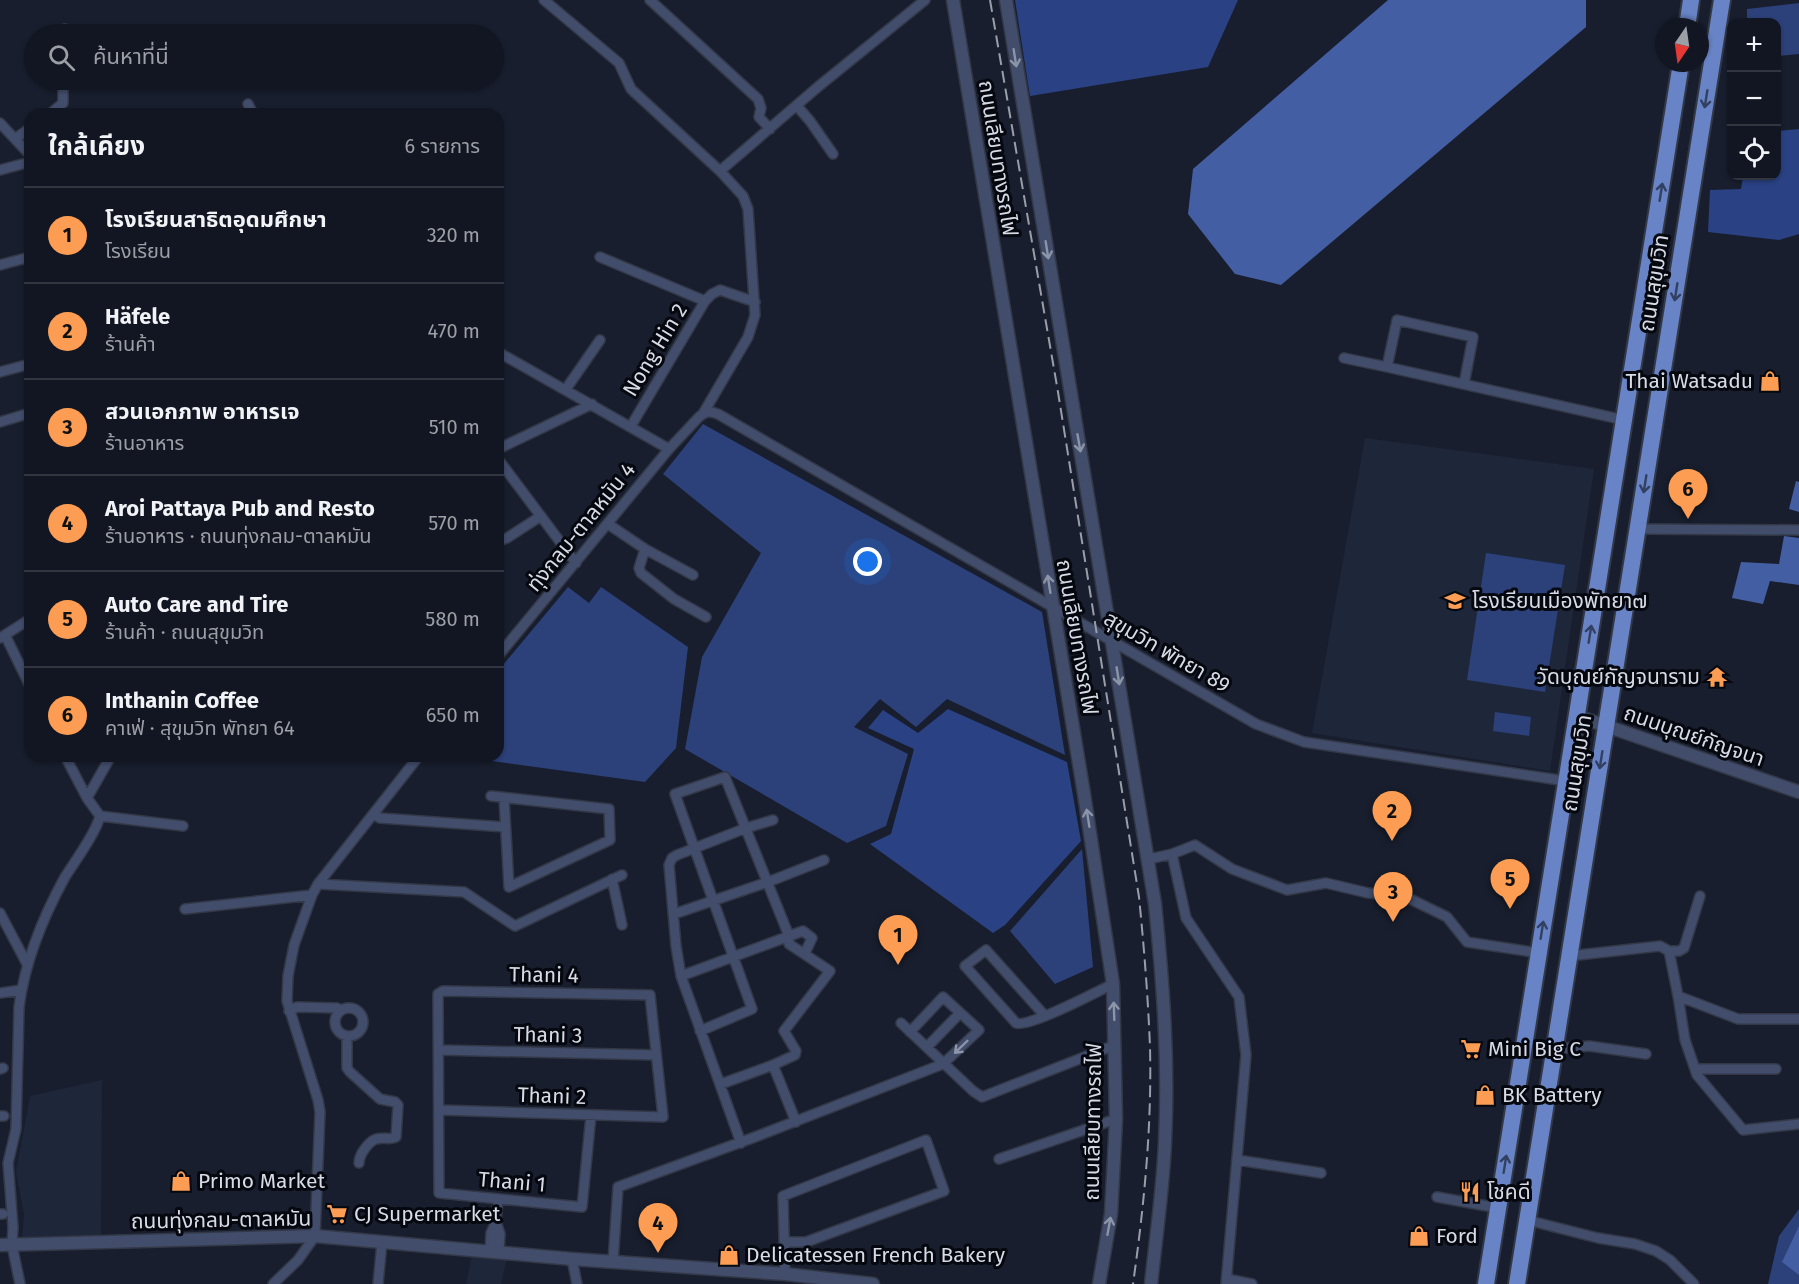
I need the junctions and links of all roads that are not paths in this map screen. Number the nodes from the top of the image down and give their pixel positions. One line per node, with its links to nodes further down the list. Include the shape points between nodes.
1 (544, 0): 23 (street, via 619,63 626,82 637,95)
2 (650, 0): 16 (street, via 758,99 759,117)
3 (925, 0): 12 (street)
4 (952, 0): 54 (street, ถนนเลียบทางรถไฟ, one-way to 4)
5 (1006, 0): 58 (street, ถนนเลียบทางรถไฟ, one-way to 58)
6 (1691, 0): 8 (highway)
7 (1722, 0): 48 (highway, ถนนสุขุมวิท, one-way to 48)
8 (1688, 18)
9 (1680, 72): 40 (highway, ถนนสุขุมวิท, one-way to 9)
10 (63, 90): 13 (street, via 63,104)
11 (248, 104): 14 (street)
12 (797, 106): 16 (street); 20 (street)
13 (58, 108)
14 (250, 108)
15 (0, 123): 18 (street)
16 (770, 129): 23 (street)
17 (24, 130): 18 (street)
18 (8, 136): 19 (street)
19 (24, 150)
20 (833, 154)
21 (24, 164): 22 (street)
22 (0, 170)
23 (720, 171): 28 (street, via 743,196 748,209)
24 (600, 257): 27 (street)
25 (24, 258): 26 (street)
26 (0, 265)
27 (708, 298): 28 (street, via 720,290); 42 (street, Nong Hin 2)
28 (754, 302): 38 (street, via 755,315 748,337)
29 (600, 340): 36 (street)
30 (504, 355): 36 (street)
31 (1344, 358): 33 (street)
32 (24, 366): 34 (street)
33 (1387, 367): 35 (street); 35 (street, via 1397,320 1473,337)
34 (0, 372)
35 (1464, 384): 40 (street)
36 (566, 389): 37 (street)
37 (592, 404): 42 (street); 43 (street)
38 (704, 412): 44 (street); 54 (street, สุขุมวิท พัทยา 89, via 718,414)
39 (24, 415): 41 (street)
40 (1624, 420): 61 (highway, ถนนสุขุมวิท, one-way to 40)
41 (0, 422)
42 (631, 426): 44 (street)
43 (504, 446)
44 (669, 449): 47 (street, ทุ่งกลม-ตาลหมัน 4)
45 (504, 467): 46 (street)
46 (541, 516): 50 (street); 52 (street)
47 (608, 524): 51 (street); 52 (street, ทุ่งกลม-ตาลหมัน 4)
48 (1638, 529): 49 (street); 62 (highway, ถนนสุขุมวิท)
49 (1799, 530)
50 (504, 539)
51 (645, 549): 53 (street); 55 (street, via 641,573)
52 (576, 563): 59 (street, ทุ่งกลม-ตาลหมัน 4)
53 (693, 575)
54 (1053, 608): 58 (street, สุขุมวิท พัทยา 89); 100 (street, ถนนเลียบทางรถไฟ, one-way to 54)
55 (706, 617)
56 (24, 623): 57 (street)
57 (2, 637): 60 (street)
58 (1112, 640): 66 (street, สุขุมวิท พัทยา 89, via 1256,724 1304,742); 79 (street, ถนนเลียบทางรถไฟ, one-way to 79)
59 (504, 649)
60 (24, 676)
61 (1577, 716): 62 (street, ถนนบุณย์กัญจนา); 66 (highway, ถนนสุขุมวิท)
62 (1606, 726): 67 (street, ถนนบุณย์กัญจนา); 96 (highway, ถนนสุขุมวิท, one-way to 96)
63 (68, 762): 69 (street)
64 (108, 762): 69 (street)
65 (414, 762): 71 (street)
66 (1566, 781): 95 (highway, ถนนสุขุมวิท, one-way to 66)
67 (1799, 792)
68 (490, 796): 70 (street)
69 (87, 798): 72 (street)
70 (504, 798): 75 (street); 75 (street, via 609,809 610,840 509,887)
71 (373, 814): 75 (street, via 380,818); 84 (street)
72 (100, 816): 74 (street); 98 (street, via 51,903)
73 (773, 820): 76 (street)
74 (183, 826)
75 (505, 827)
76 (746, 828): 77 (street); 77 (street, via 725,777 675,794); 83 (street)
77 (693, 848): 87 (street); 90 (street, via 670,861)
78 (1172, 854): 79 (street); 95 (street, via 1195,846 1232,869 1287,890 1326,883 1404,896 1447,917 1467,942); 131 (street, via 1186,918 1239,997 1246,1055)
79 (1149, 859): 153 (street, ถนนเลียบทางรถไฟ, via 1164,987 1167,1065 1165,1143)
80 (824, 860): 83 (street)
81 (622, 875): 82 (street)
82 (612, 879): 84 (street, via 566,907 515,926 464,892); 91 (street)
83 (768, 882): 87 (street); 92 (street)
84 (318, 884): 85 (street)
85 (312, 895): 88 (street); 105 (street, via 292,955 287,989)
86 (1700, 896): 93 (street, via 1684,948)
87 (714, 902): 90 (street); 97 (street)
88 (185, 909)
89 (0, 913): 98 (street)
90 (674, 914): 99 (street)
91 (622, 925)
92 (789, 936): 94 (street, via 789,944); 94 (street, via 803,931 812,938); 97 (street)
93 (1669, 951): 96 (street, via 1652,946); 103 (street)
94 (805, 953): 120 (street, via 830,971 784,1031 795,1055)
95 (1539, 953): 136 (highway, ถนนสุขุมวิท, one-way to 95)
96 (1569, 956): 115 (highway, ถนนสุขุมวิท)
97 (734, 957): 99 (street); 110 (street, via 752,1010)
98 (27, 964): 101 (street)
99 (681, 976): 110 (street)
100 (1113, 984): 107 (street); 113 (street, ถนนเลียบทางรถไฟ, one-way to 100)
101 (21, 990): 102 (street); 141 (street, via 16,1129 8,1163 13,1218)
102 (0, 993)
103 (1678, 996): 108 (street, via 1738,1019); 121 (street, via 1685,1040)
104 (341, 1010): 105 (street, via 297,1007); 112 (street, via 334,1020 335,1026); 112 (street, via 351,1008 363,1018 358,1033)
105 (289, 1011): 138 (street, via 320,1112)
106 (960, 1012): 111 (street, via 943,997); 114 (street); 119 (street, one-way to 119, via 979,1030)
107 (1045, 1016): 107 (street, via 1022,1025 1016,1023 965,966 986,950)
108 (1799, 1018)
109 (901, 1023): 111 (street)
110 (700, 1031): 123 (street)
111 (910, 1032): 114 (street)
112 (347, 1036): 132 (street, via 347,1068 380,1099 398,1106 396,1137 372,1141 359,1156)
113 (1115, 1045): 119 (street, via 982,1097); 126 (street, ถนนเลียบทางรถไฟ)
114 (927, 1047): 119 (street)
115 (1555, 1049): 117 (street, via 1589,1046); 137 (highway, ถนนสุขุมวิท)
116 (439, 1050): 118 (street, Thani 3); 118 (street, Thani 4, via 438,994 443,991 650,995); 124 (street)
117 (1646, 1054)
118 (656, 1055): 125 (street, Thani 2, via 663,1117)
119 (943, 1064): 127 (street)
120 (773, 1065): 123 (street); 127 (street)
121 (1695, 1069): 122 (street); 128 (street, via 1743,1130)
122 (1776, 1069)
123 (720, 1084): 129 (street)
124 (439, 1110): 125 (street, Thani 2); 135 (street, Thani 1, via 439,1193)
125 (591, 1115): 135 (street, Thani 1, via 582,1207)
126 (1116, 1119): 130 (street); 152 (street, ถนนเลียบทางรถไฟ, one-way to 126, via 1111,1214)
127 (796, 1122): 129 (street)
128 (1799, 1124)
129 (741, 1143): 144 (street, via 618,1187)
130 (999, 1159)
131 (1238, 1160): 133 (street); 146 (street)
132 (359, 1163)
133 (1321, 1173)
134 (1437, 1197): 136 (street)
135 (498, 1199): 142 (street, via 491,1233)
136 (1498, 1208): 155 (highway, ถนนสุขุมวิท)
137 (1527, 1220): 156 (highway, ถนนสุขุมวิท); 157 (street, via 1656,1251)
138 (315, 1236): 139 (street, ถนนทุ่งกลม-ตาลหมัน); 141 (street, ถนนทุ่งกลม-ตาลหมัน); 148 (street, via 298,1260)
139 (382, 1242): 142 (street, ถนนทุ่งกลม-ตาลหมัน); 149 (street)
140 (785, 1242): 140 (street, via 806,1242 944,1191 926,1140 783,1196); 145 (street)
141 (6, 1245): 147 (street)
142 (494, 1252): 143 (street, ถนนทุ่งกลม-ตาลหมัน)
143 (572, 1259): 144 (street, ถนนทุ่งกลม-ตาลหมัน); 150 (street)
144 (613, 1262): 145 (street, ถนนทุ่งกลม-ตาลหมัน)
145 (785, 1274): 151 (street, ถนนทุ่งกลม-ตาลหมัน)
146 (1226, 1281): 154 (street)
147 (20, 1284)
148 (273, 1284)
149 (378, 1284)
150 (577, 1284)
151 (873, 1284)
152 (1099, 1284)
153 (1151, 1284)
154 (1252, 1284)
155 (1486, 1284)
156 (1517, 1284)
157 (1694, 1284)

